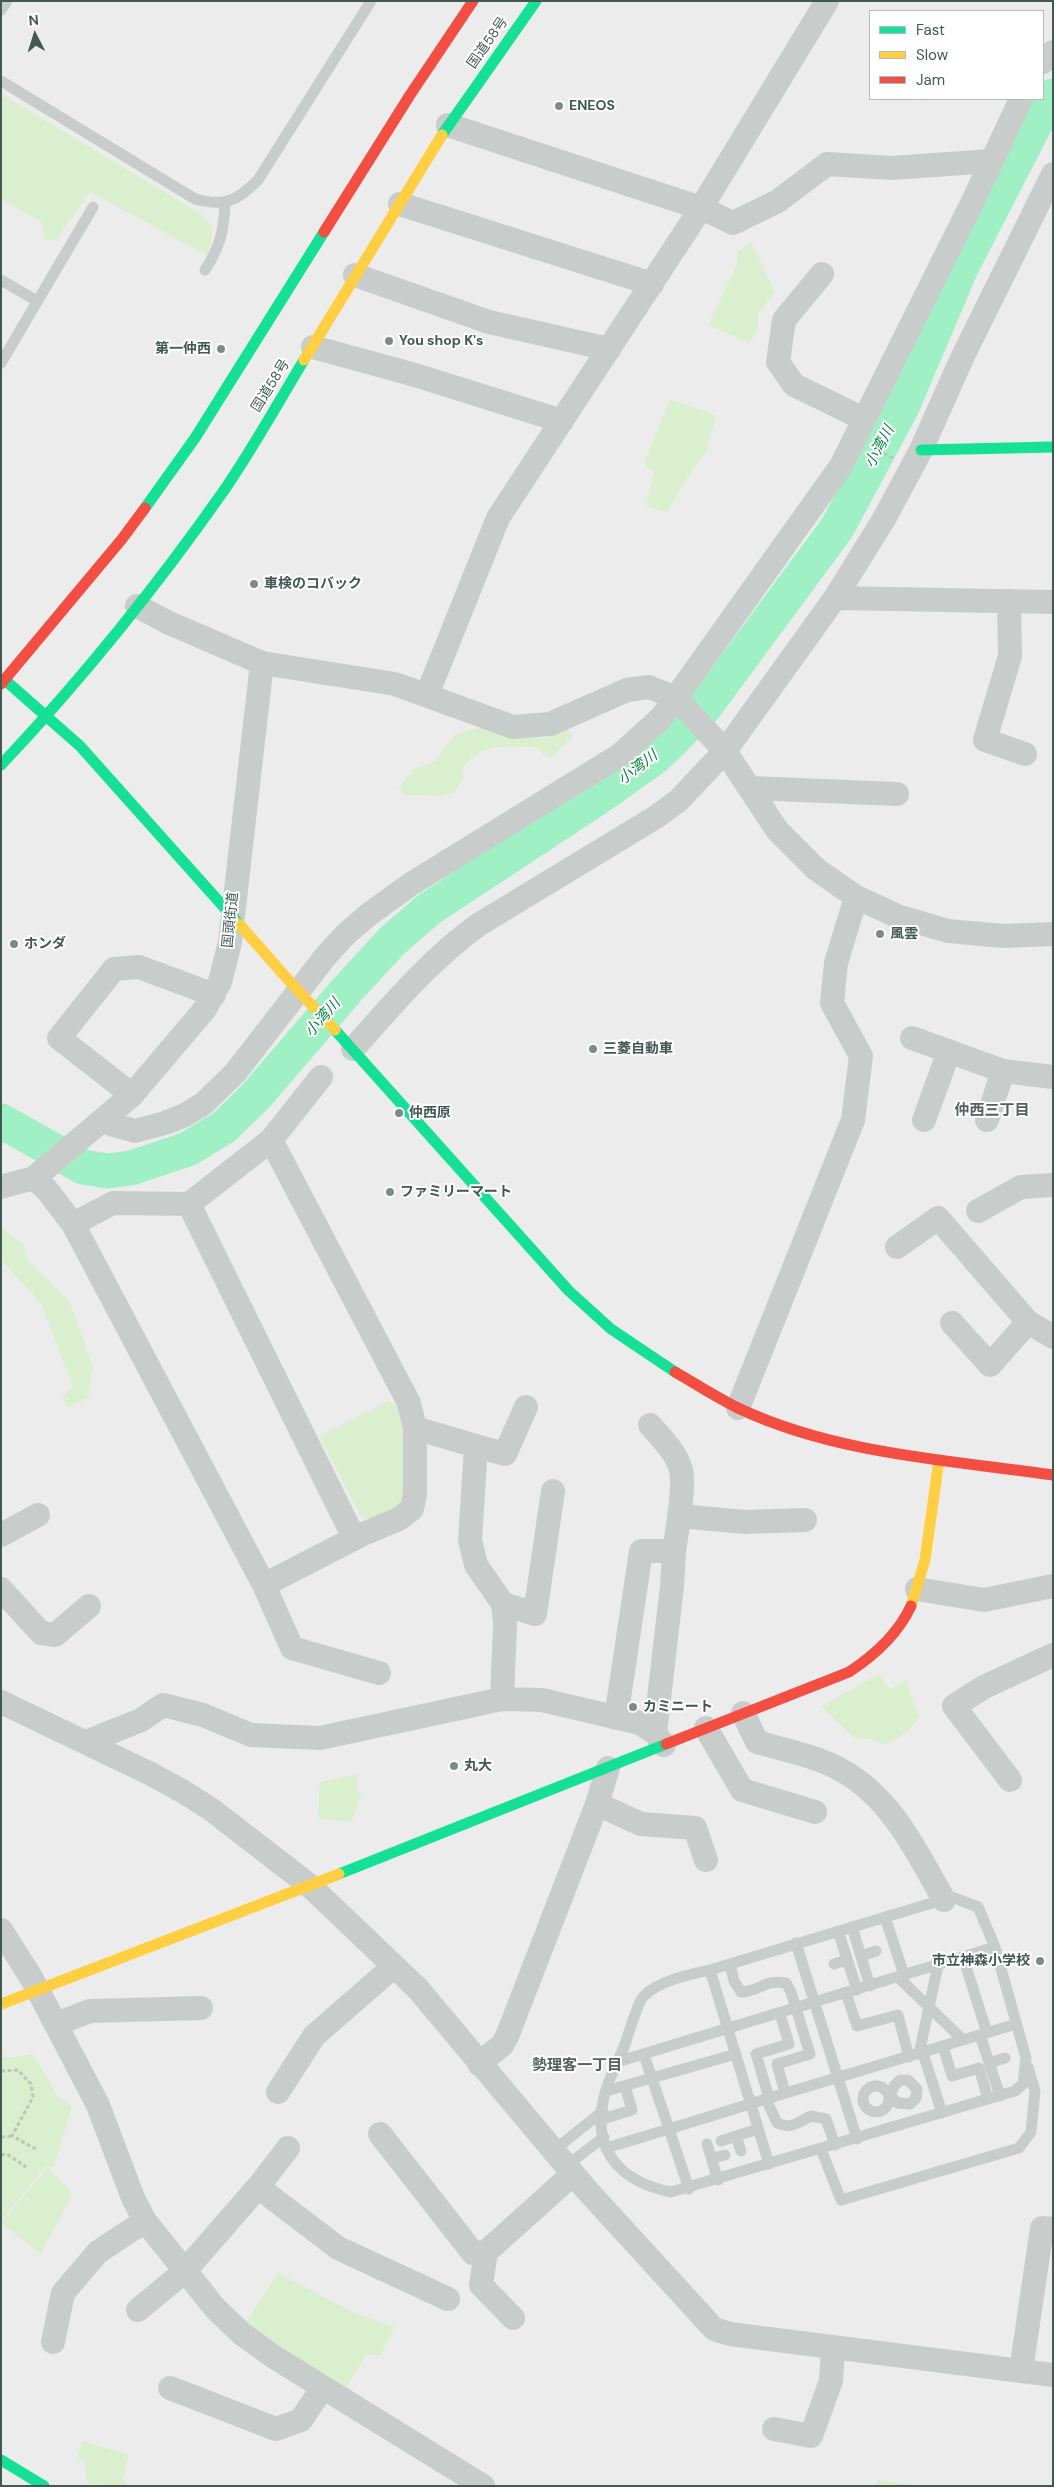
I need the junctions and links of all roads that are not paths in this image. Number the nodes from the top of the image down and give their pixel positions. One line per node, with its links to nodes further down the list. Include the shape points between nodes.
1 (7, 1): 6 (lane)
2 (371, 1): 14 (lane, via 258,180 244,194)
3 (473, 1): 36 (main road, via 410,95 195,438 122,540)
4 (536, 1): 11 (main road, 国道58号)
5 (827, 1): 17 (street)
6 (1, 10)
7 (1053, 52): 8 (street)
8 (1044, 61)
9 (1, 81): 14 (lane, via 195,199 211,204)
10 (1020, 100): 12 (street)
11 (448, 125): 15 (main road, 国道58号); 17 (street)
12 (991, 161): 17 (street, via 892,168 827,164 778,201 733,222); 27 (street)
13 (1053, 174): 30 (street, via 962,358)
14 (225, 203): 18 (lane, via 218,250)
15 (400, 204): 20 (main road, 国道58号); 22 (street)
16 (93, 207): 23 (lane)
17 (701, 208): 22 (street)
18 (205, 270)
19 (822, 274): 27 (street, via 784,320 778,362 794,385)
20 (355, 275): 24 (main road, 国道58号); 25 (street, via 489,322)
21 (1, 280): 23 (lane)
22 (652, 284): 25 (street)
23 (37, 301): 26 (lane)
24 (313, 347): 28 (street, via 415,374); 34 (main road, 国道58号, via 226,488)
25 (609, 349): 28 (street)
26 (1, 363)
27 (864, 419): 38 (street, via 841,466)
28 (562, 421): 37 (street, via 498,518)
29 (1053, 447): 30 (main road)
30 (921, 450): 31 (street, via 884,520)
31 (835, 598): 32 (street); 40 (street)
32 (1009, 601): 33 (street); 41 (street, via 1010,656 985,740)
33 (1053, 602)
34 (137, 606): 35 (street); 39 (main road, 国道58号)
35 (262, 663): 37 (street, via 395,684); 46 (street, 国頭街道)
36 (2, 679): 39 (main road)
37 (427, 695): 38 (street, via 513,727 550,724 638,687 649,687)
38 (676, 698): 40 (street); 58 (street, via 662,717 620,755 412,884 345,935 235,1073 203,1104 165,1123 135,1131)
39 (47, 716): 42 (main road, 国道58号); 46 (main road, via 90,757)
40 (725, 751): 43 (street); 50 (street, via 691,788 656,817 457,940 406,989)
41 (1025, 754)
42 (1, 765)
43 (750, 788): 44 (street); 45 (street, via 777,830 816,869)
44 (896, 794)
45 (856, 897): 47 (street, via 897,916 948,931 1003,936); 71 (street, via 836,963 832,1003 861,1056 853,1120)
46 (233, 917): 48 (street, 国頭街道, via 224,969); 50 (main road, bridge)
47 (1053, 934)
48 (214, 996): 55 (street, 国頭街道, via 187,1033); 55 (street, via 138,967 114,969 59,1038)
49 (912, 1038): 51 (street)
50 (353, 1049): 71 (main road, via 570,1291 611,1329 656,1361)
51 (949, 1052): 52 (street); 56 (street)
52 (1003, 1071): 54 (street); 57 (street)
53 (321, 1077): 59 (street)
54 (1053, 1077)
55 (132, 1095): 58 (street, 国頭街道)
56 (924, 1120)
57 (987, 1120)
58 (98, 1126): 60 (street, 国頭街道)
59 (271, 1140): 63 (street); 73 (street, via 409,1403)
60 (39, 1173): 62 (street); 65 (street, via 47,1190)
61 (1053, 1185): 64 (street, via 1021,1187)
62 (1, 1187)
63 (189, 1204): 65 (street, via 113,1203); 82 (street)
64 (978, 1211)
65 (73, 1224): 84 (street)
66 (897, 1247): 67 (street, via 938,1218)
67 (1028, 1322): 68 (street, via 990,1365); 69 (street)
68 (952, 1323)
69 (1053, 1337)
70 (526, 1407): 74 (street, via 505,1454)
71 (738, 1408): 75 (main road, via 800,1431 858,1447)
72 (650, 1426): 79 (street, via 670,1448 681,1470)
73 (415, 1428): 74 (street); 82 (street, via 412,1509 399,1520)
74 (476, 1446): 88 (street, via 470,1540 476,1565)
75 (939, 1460): 76 (main road); 86 (main road)
76 (1053, 1475)
77 (553, 1491): 88 (street, via 535,1614)
78 (38, 1515): 81 (street)
79 (680, 1516): 80 (street, via 745,1522); 83 (street)
80 (805, 1520)
81 (1, 1535)
82 (354, 1538): 84 (street)
83 (674, 1551): 95 (street, via 641,1551); 97 (street)
84 (264, 1585): 91 (street, via 292,1648)
85 (1053, 1586): 86 (street, via 984,1600)
86 (917, 1589): 94 (main road, via 909,1612 870,1659 849,1672)
87 (1, 1590): 89 (street, via 41,1633 55,1635)
88 (503, 1604): 92 (street)
89 (88, 1606)
90 (1053, 1656): 100 (street, via 984,1686 954,1706)
91 (380, 1673)
92 (502, 1699): 95 (street, via 542,1700); 98 (street, via 320,1738 251,1735 203,1715 164,1705 141,1720)
93 (6, 1708): 98 (street)
94 (743, 1713): 96 (main road); 105 (street, via 757,1742 839,1769 869,1788 891,1812)
95 (616, 1718): 97 (street, via 640,1723)
96 (706, 1728): 97 (main road); 102 (street, via 742,1790)
97 (660, 1739): 99 (main road)
98 (86, 1742): 104 (street, via 184,1792)
99 (608, 1768): 101 (street); 104 (main road)
100 (1010, 1780)
101 (597, 1804): 103 (street, via 641,1824 695,1828); 144 (street, via 508,2034 503,2044)
102 (815, 1812)
103 (706, 1860)
104 (310, 1886): 119 (street); 123 (main road)
105 (944, 1900): 106 (lane); 111 (lane, via 952,1898 978,1907)
106 (886, 1917): 107 (lane); 121 (lane)
107 (852, 1927): 109 (lane); 113 (lane)
108 (1, 1930): 123 (street)
109 (838, 1931): 110 (lane); 115 (lane)
110 (796, 1943): 116 (lane); 125 (lane)
111 (996, 1947): 114 (lane); 132 (lane)
112 (876, 1951): 113 (lane)
113 (861, 1956): 122 (lane)
114 (963, 1957): 118 (lane); 134 (lane)
115 (847, 1960): 117 (lane); 124 (lane)
116 (730, 1964): 120 (lane); 129 (lane, via 741,1992 750,1992 764,1983 786,1983)
117 (834, 1964)
118 (938, 1965): 121 (lane); 128 (lane)
119 (393, 1967): 144 (street, via 418,1989); 151 (street, via 314,2036)
120 (710, 1970): 133 (lane); 142 (lane, via 673,1978 643,1997)
121 (901, 1976): 122 (lane); 128 (lane)
122 (870, 1986): 124 (lane)
123 (37, 1990): 126 (main road); 131 (street)
124 (851, 1992): 125 (lane); 138 (lane, via 857,2026 898,2015)
125 (814, 2003): 129 (lane); 145 (lane)
126 (1, 2004)
127 (201, 2008): 131 (street, via 90,2011)
128 (929, 2008): 135 (lane); 138 (lane)
129 (795, 2009): 130 (lane); 152 (lane, via 810,2054 777,2064)
130 (780, 2014): 133 (lane); 155 (lane, via 789,2044 756,2054)
131 (56, 2024): 181 (street, via 98,2105)
132 (1016, 2024): 134 (lane); 141 (lane)
133 (728, 2029): 137 (lane); 139 (lane)
134 (984, 2034): 135 (lane); 143 (lane)
135 (963, 2040): 136 (lane)
136 (943, 2046): 138 (lane); 156 (lane, via 952,2076 979,2068)
137 (736, 2054): 146 (lane); 158 (lane)
138 (917, 2054): 145 (lane); 147 (lane)
139 (644, 2055): 142 (lane); 146 (lane)
140 (1004, 2058): 143 (lane)
141 (1026, 2058): 154 (lane, via 1023,2084 1015,2091); 172 (lane, via 1035,2090 1031,2132 1019,2148 841,2200)
142 (617, 2062): 150 (lane)
143 (989, 2063): 154 (lane)
144 (480, 2064): 176 (street)
145 (838, 2077): 152 (lane); 159 (lane)
146 (652, 2078): 148 (lane); 162 (lane)
147 (933, 2084): 149 (lane); 160 (lane)
148 (625, 2086): 150 (lane); 161 (lane, via 632,2110)
149 (917, 2089): 153 (lane, via 908,2080 900,2080); 153 (lane, via 913,2101 906,2105 898,2104)
150 (606, 2091): 161 (lane)
151 (278, 2092)
152 (785, 2094): 155 (lane)
153 (890, 2096): 157 (lane, via 885,2107 878,2111 870,2110); 157 (lane, via 880,2087 872,2087 866,2092)
154 (1000, 2096): 156 (lane)
155 (768, 2099): 158 (lane); 170 (lane, via 777,2123 787,2127 811,2116 826,2119)
156 (988, 2099): 160 (lane)
157 (864, 2103): 159 (lane)
158 (751, 2104): 162 (lane); 163 (lane)
159 (848, 2108): 166 (lane)
160 (942, 2113): 166 (lane)
161 (603, 2115): 168 (lane); 176 (lane)
162 (669, 2129): 168 (lane); 180 (lane)
163 (758, 2129): 165 (lane); 177 (lane)
164 (380, 2134): 183 (street, via 473,2253)
165 (736, 2136): 167 (lane); 173 (lane)
166 (857, 2139): 170 (lane)
167 (721, 2141)
168 (605, 2142): 176 (lane); 180 (lane, via 616,2166 650,2188 671,2192)
169 (707, 2144): 175 (lane)
170 (835, 2146): 172 (lane)
171 (288, 2148): 179 (street)
172 (821, 2149): 177 (lane)
173 (741, 2151)
174 (725, 2155): 175 (lane)
175 (712, 2158): 178 (lane)
176 (564, 2164): 183 (street); 189 (street, via 714,2329 730,2334)
177 (768, 2164): 178 (lane)
178 (718, 2180): 180 (lane)
179 (258, 2187): 184 (street); 185 (street, via 338,2248)
180 (689, 2189)
181 (145, 2221): 184 (street); 188 (street, via 98,2252 63,2293)
182 (1053, 2229): 190 (street, via 1042,2228)
183 (486, 2252): 187 (street, via 481,2285)
184 (184, 2272): 186 (street); 192 (street, via 242,2334)
185 (448, 2299)
186 (138, 2310)
187 (513, 2318)
188 (53, 2342)
189 (833, 2347): 190 (street); 194 (street, via 831,2381 811,2436)
190 (1021, 2371): 191 (street)
191 (1053, 2375)
192 (323, 2387): 193 (street, via 301,2420 276,2429); 197 (street)
193 (170, 2388)
194 (774, 2429)
195 (1, 2460): 196 (main road)
196 (44, 2486)
197 (483, 2486)

